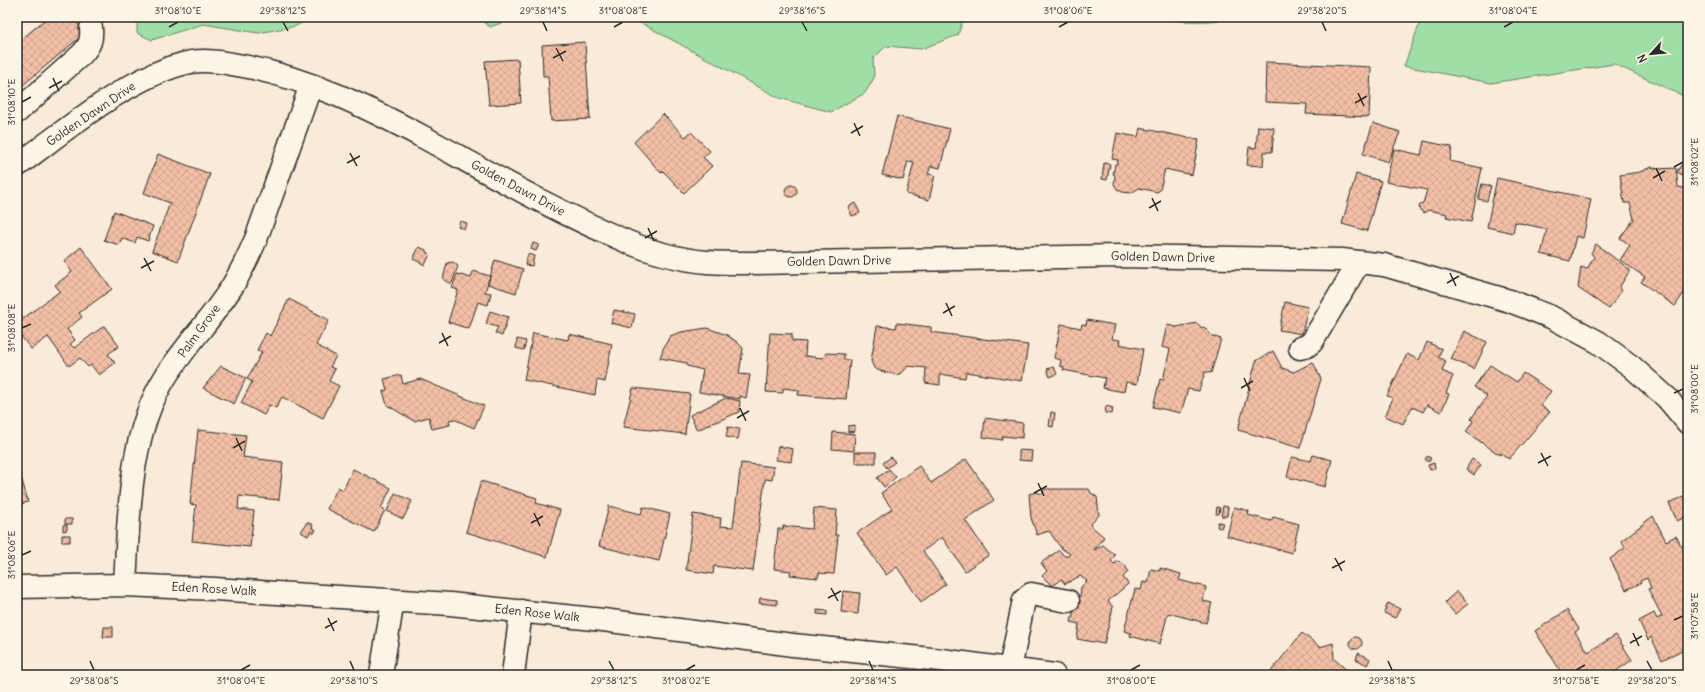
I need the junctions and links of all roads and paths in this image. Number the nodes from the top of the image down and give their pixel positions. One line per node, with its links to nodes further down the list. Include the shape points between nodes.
1 (91, 28): 3 (street, via 90,45)
2 (311, 85): 4 (street, Golden Dawn Drive, via 261,69 223,62 193,62 170,68 135,83); 5 (street, Golden Dawn Drive, via 369,108 550,205 629,242 662,253 706,262 1119,256); 8 (street, Palm Grove, via 247,260 232,286 166,377 151,406 140,439 133,476)
3 (17, 112)
4 (17, 166)
5 (1359, 262): 6 (street, via 1312,342); 7 (street, Golden Dawn Drive, via 1384,265 1451,284 1510,301 1551,317 1598,342 1631,366 1667,398)
6 (1300, 348)
7 (1688, 423)
8 (125, 585): 9 (street, Eden Rose Walk); 10 (street, Eden Rose Walk)
9 (17, 587)
10 (393, 600): 12 (street, Eden Rose Walk); 14 (street)
11 (1068, 601): 13 (street, via 1031,594 1024,600)
12 (521, 612): 13 (street, Eden Rose Walk); 15 (street)
13 (1010, 669): 16 (street, Eden Rose Walk)
14 (381, 675)
15 (513, 675)
16 (1054, 675)

